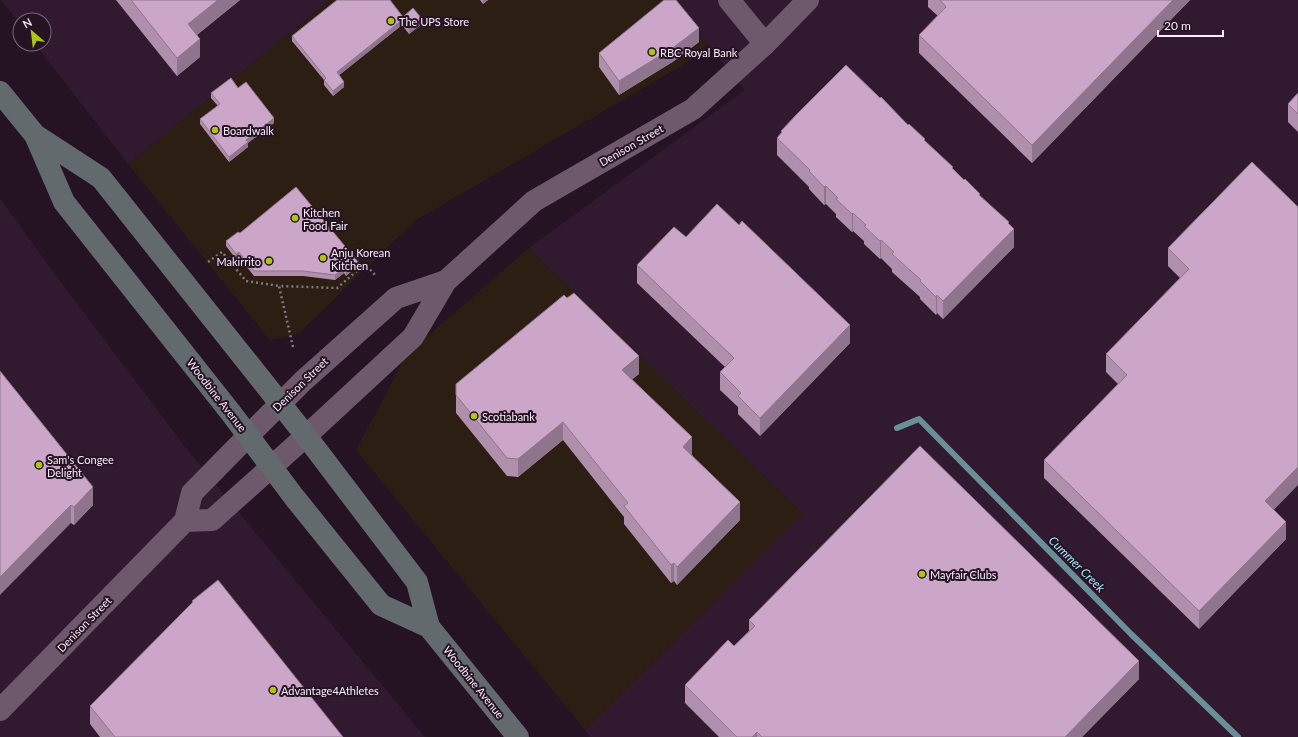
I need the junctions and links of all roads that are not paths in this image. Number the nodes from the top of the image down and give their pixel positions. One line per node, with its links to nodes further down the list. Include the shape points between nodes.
1 (729, 0): 3 (street)
2 (808, 0): 3 (street, Denison Street)
3 (765, 44): 6 (street, Denison Street, via 694,109 534,200)
4 (0, 92): 5 (main road, Woodbine Avenue)
5 (35, 136): 7 (main road, Woodbine Avenue, via 101,178); 8 (main road, Woodbine Avenue, via 64,202)
6 (446, 281): 7 (street, Denison Street, via 396,298); 9 (street, Denison Street, via 414,337)
7 (280, 403): 8 (street, Denison Street); 9 (main road, Woodbine Avenue)
8 (248, 436): 10 (main road, Woodbine Avenue); 11 (street, Denison Street, via 192,493)
9 (306, 436): 10 (street, Denison Street); 12 (main road, Woodbine Avenue, via 417,582)
10 (271, 466): 11 (street, Denison Street, via 212,520); 12 (main road, Woodbine Avenue, via 381,605)
11 (185, 521): 13 (street, Denison Street)
12 (429, 627): 14 (main road, Woodbine Avenue)
13 (0, 710)
14 (518, 737)

